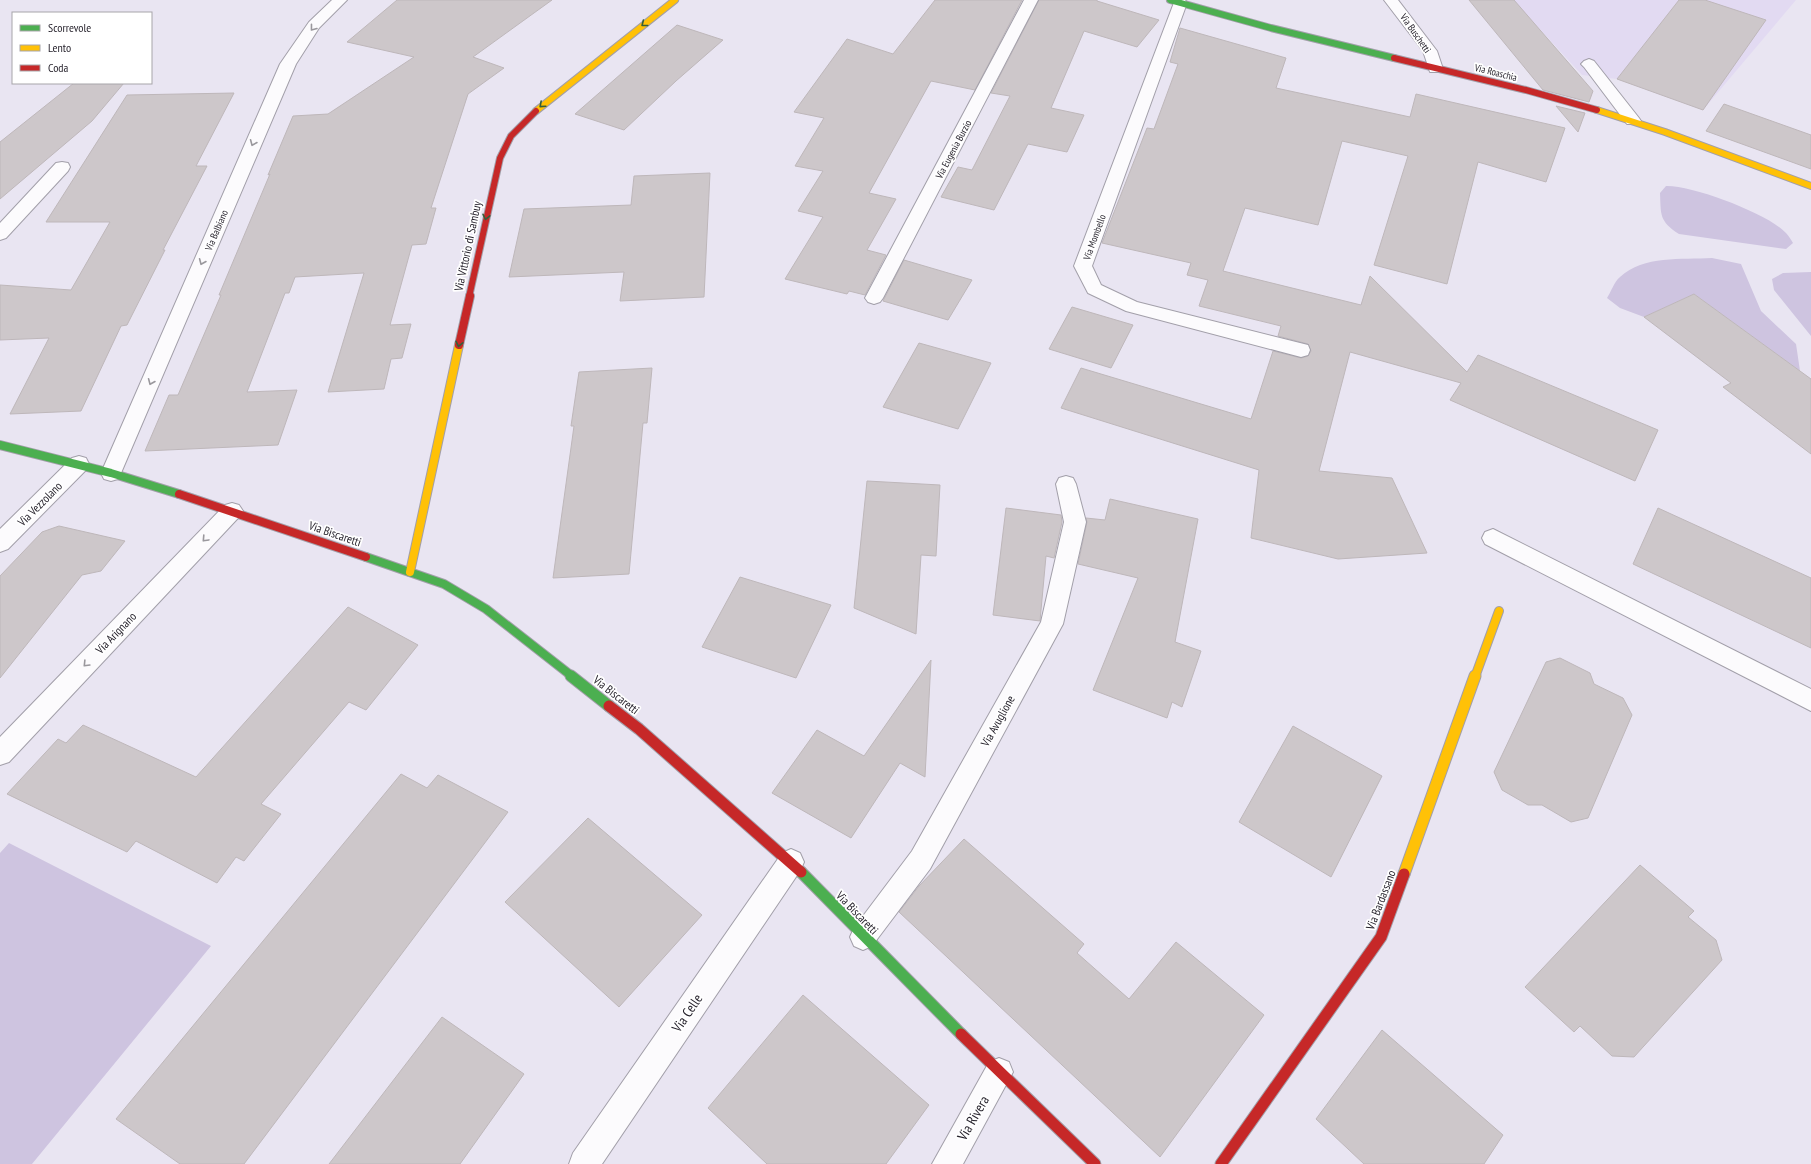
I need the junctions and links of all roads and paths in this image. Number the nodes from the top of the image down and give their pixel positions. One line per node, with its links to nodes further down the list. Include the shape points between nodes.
1 (340, 0): 16 (street, Via Balbiano, one-way to 16, via 314,25 288,64)
2 (675, 0): 21 (street, Via Vittorio di Sambuy, one-way to 21, via 543,104 511,136 500,158)
3 (1031, 0): 12 (street, Via Eugenia Burzio)
4 (1392, 0): 7 (street, Via Buschetti, via 1430,51)
5 (1175, 2): 7 (street, Via Roaschia, via 1275,30); 13 (street, Via Mombello, via 1083,266 1094,290 1132,307)
6 (1589, 64): 8 (street)
7 (1435, 69): 8 (street, Via Roaschia, via 1577,104)
8 (1633, 122): 10 (street, Via Roaschia)
9 (62, 167): 11 (street)
10 (1811, 186)
11 (0, 234)
12 (874, 298)
13 (1301, 350)
14 (0, 445): 15 (street, Via Biscaretti)
15 (79, 464): 16 (street, Via Biscaretti); 20 (street, Via Vezzolano)
16 (111, 473): 18 (street, Via Biscaretti)
17 (1066, 484): 26 (street, Via Avuglione, via 1075,522 1052,624 921,860)
18 (232, 511): 21 (street, Via Biscaretti); 24 (street, Via Arignano, one-way to 24)
19 (1493, 538): 23 (street)
20 (0, 544)
21 (410, 572): 25 (street, Via Biscaretti, via 444,584 486,609 639,729)
22 (1499, 611): 31 (street, Via Bardassano, via 1381,937)
23 (1811, 701)
24 (0, 754)
25 (790, 862): 26 (street, Via Biscaretti); 28 (street, Via Celle)
26 (863, 937): 27 (street, Via Biscaretti)
27 (999, 1072): 29 (street, Via Rivera); 30 (street, Via Biscaretti)
28 (584, 1164)
29 (947, 1164)
30 (1095, 1164)
31 (1221, 1164)

